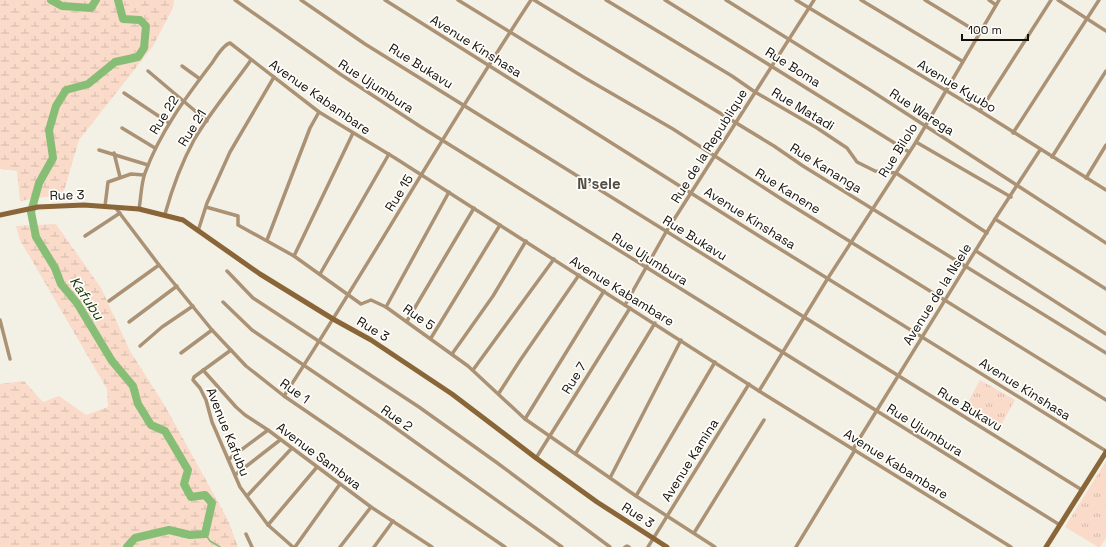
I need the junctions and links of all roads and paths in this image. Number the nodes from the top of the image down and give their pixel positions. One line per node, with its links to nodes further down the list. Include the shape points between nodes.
1 (235, 0): 50 (street, Rue Ujumbura, via 340,74)
2 (300, 0): 40 (street, Rue Bukavu, via 365,44)
3 (385, 0): 31 (street, Avenue Kinshasa)
4 (458, 0): 23 (street, Rue Kanene)
5 (531, 0): 23 (street, Rue 15)
6 (534, 0): 45 (street, Rue Kananga)
7 (606, 0): 37 (street, Rue Matadi)
8 (665, 0): 29 (street, Rue Boma)
9 (726, 0): 25 (street, Rue Warega)
10 (796, 0): 20 (street, Avenue Kyubo)
11 (814, 0): 20 (street, Rue de la Republique)
12 (861, 0): 28 (street)
13 (925, 0): 24 (street)
14 (989, 0): 19 (street)
15 (999, 0): 19 (street, Rue Bilolo)
16 (1051, 0): 42 (street)
17 (1058, 0): 21 (street)
18 (1099, 0): 21 (street)
19 (996, 4): 24 (street, Rue Bilolo)
20 (809, 7): 25 (street, Rue de la Republique); 36 (street, Avenue Kyubo)
21 (1087, 19): 22 (street); 49 (street)
22 (1106, 31)
23 (510, 33): 31 (street, Rue 15); 59 (street, Rue Kanene, via 673,129)
24 (979, 33): 28 (street, Rue Bilolo)
25 (789, 38): 29 (street, Rue de la Republique); 46 (street, Rue Warega)
26 (229, 43): 27 (street, Avenue Kabambare); 35 (street, Rue 22)
27 (251, 60): 34 (street, Avenue Kabambare); 43 (street, Rue 21)
28 (962, 61): 36 (street, Rue Bilolo)
29 (772, 65): 37 (street, Rue de la Republique); 56 (street, Rue Boma)
30 (182, 66): 35 (street)
31 (489, 66): 40 (street, Rue 15); 70 (street, Avenue Kinshasa)
32 (148, 71): 39 (street)
33 (1106, 71): 60 (street)
34 (274, 77): 41 (street, Avenue Kabambare); 74 (street, via 238,136)
35 (200, 79): 39 (street, Rue 22)
36 (945, 91): 42 (street, Avenue Kyubo); 46 (street, Rue Bilolo)
37 (755, 92): 45 (street, Rue de la Republique); 62 (street, Rue Matadi, via 847,148 857,162 871,170)
38 (124, 93): 44 (street)
39 (184, 102): 43 (street); 44 (street, Rue 22)
40 (465, 105): 50 (street, Rue 15); 84 (street, Rue Bukavu)
41 (319, 112): 48 (street, Avenue Kabambare); 87 (street, via 310,128)
42 (980, 112): 49 (street, Avenue Kyubo)
43 (207, 121): 79 (street, Rue 21, via 183,162)
44 (169, 123): 53 (street, Rue 22)
45 (736, 124): 59 (street, Rue de la Republique); 77 (street, Rue Kananga)
46 (925, 127): 51 (street, Rue Bilolo); 67 (street, Rue Warega)
47 (122, 128): 53 (street)
48 (353, 133): 58 (street, Avenue Kabambare); 92 (street)
49 (1013, 133): 55 (street, Avenue Kyubo)
50 (442, 140): 64 (street, Rue 15); 96 (street, Rue Ujumbura)
51 (916, 142): 56 (street, Rue Bilolo); 71 (street)
52 (1106, 145): 66 (street)
53 (155, 148): 61 (street, Rue 22)
54 (100, 150): 57 (street)
55 (1040, 150): 60 (street, Avenue Kyubo); 67 (street, Avenue de la Nsele)
56 (909, 152): 62 (street, Rue Bilolo)
57 (114, 153): 61 (street); 65 (street)
58 (389, 154): 64 (street, Avenue Kabambare); 98 (street)
59 (715, 157): 70 (street, Rue de la Republique); 89 (street, Rue Kanene)
60 (1052, 157): 66 (street, Avenue Kyubo)
61 (148, 165): 63 (street, Rue 22)
62 (896, 173): 77 (street, Rue Bilolo); 85 (street, Rue Matadi)
63 (144, 175): 65 (street); 76 (street, Rue 22)
64 (422, 175): 69 (street, Avenue Kabambare); 104 (street, Rue 15)
65 (120, 177): 72 (street, via 108,182)
66 (1086, 178): 68 (street, Avenue Kyubo)
67 (1019, 185): 71 (street, Avenue de la Nsele); 90 (street, Rue Warega)
68 (1106, 190)
69 (449, 192): 75 (street, Avenue Kabambare); 110 (street)
70 (692, 194): 84 (street, Rue de la Republique); 100 (street, Avenue Kinshasa)
71 (1011, 197): 81 (street, Avenue de la Nsele)
72 (105, 206): 73 (street, Rue 3); 80 (street, Rue 3, via 38,207)
73 (115, 207): 76 (street, Rue 3); 78 (street, Rue 1)
74 (206, 207): 83 (street); 87 (street, Rue 5, via 238,216 238,225)
75 (474, 208): 82 (street, Avenue Kabambare); 115 (street)
76 (139, 209): 79 (street, Rue 3)
77 (872, 209): 89 (street, Rue Bilolo); 95 (street, Rue Kananga)
78 (120, 213): 86 (street); 94 (street, Rue 1)
79 (164, 214): 83 (street, Rue 3, via 183,220)
80 (0, 215)
81 (995, 219): 85 (street, Avenue de la Nsele); 102 (street)
82 (500, 225): 88 (street, Avenue Kabambare); 121 (street)
83 (198, 231): 113 (street, Rue 3, via 260,274)
84 (666, 232): 96 (street, Rue de la Republique); 112 (street, Rue Bukavu)
85 (987, 233): 91 (street, Avenue de la Nsele)
86 (85, 236)
87 (267, 240): 92 (street, Rue 5)
88 (526, 241): 93 (street, Avenue Kabambare); 128 (street, via 493,296)
89 (851, 242): 100 (street, Rue Bilolo); 106 (street, Rue Kanene)
90 (1106, 243)
91 (976, 251): 95 (street, Avenue de la Nsele); 119 (street)
92 (294, 256): 98 (street, Rue 5)
93 (554, 259): 99 (street, Avenue Kabambare); 134 (street)
94 (159, 265): 101 (street, Rue 1); 105 (street)
95 (966, 266): 106 (street, Avenue de la Nsele); 129 (street, Rue Kananga)
96 (646, 268): 108 (street, Rue de la Republique); 126 (street, Rue Ujumbura)
97 (227, 271): 122 (street, via 253,298)
98 (320, 274): 104 (street, Rue 5)
99 (579, 275): 103 (street, Avenue Kabambare); 138 (street)
100 (828, 278): 112 (street, Rue Bilolo); 120 (street, Avenue Kinshasa)
101 (177, 286): 109 (street, Rue 1); 116 (street)
102 (1106, 289)
103 (604, 291): 108 (street, Avenue Kabambare); 142 (street)
104 (347, 295): 110 (street, Rue 5, via 360,304 371,300); 113 (street, Rue 15)
105 (109, 301)
106 (945, 301): 120 (street, Avenue de la Nsele); 140 (street, Rue Kanene)
107 (223, 302): 132 (street, Rue 2, via 252,330)
108 (625, 305): 111 (street, Avenue Kabambare)
109 (193, 306): 118 (street, Rue 1); 124 (street)
110 (386, 307): 115 (street, Rue 5)
111 (630, 308): 117 (street, Avenue Kabambare); 145 (street, Rue 7)
112 (804, 318): 126 (street, Rue Bilolo); 135 (street, Rue Bukavu)
113 (333, 319): 122 (street, Rue 15); 151 (street, Rue 3, via 371,340 452,394)
114 (0, 320): 130 (street)
115 (407, 321): 121 (street, Rue 5)
116 (129, 322)
117 (655, 323): 123 (street, Avenue Kabambare); 150 (street)
118 (212, 330): 125 (street, Rue 1); 127 (street)
119 (1106, 334)
120 (922, 337): 135 (street, Avenue de la Nsele); 149 (street, Avenue Kinshasa)
121 (431, 338): 128 (street, Rue 5)
122 (319, 340): 132 (street, Rue 15); 175 (street, via 490,458)
123 (681, 340): 131 (street, Avenue Kabambare); 155 (street)
124 (140, 346)
125 (231, 350): 133 (street); 139 (street, Rue 1, via 246,366)
126 (782, 352): 137 (street, Rue Bilolo); 141 (street, Rue Ujumbura)
127 (181, 353)
128 (452, 354): 134 (street, Rue 5)
129 (1106, 354)
130 (10, 360)
131 (715, 362): 136 (street, Avenue Kabambare); 159 (street)
132 (304, 365): 139 (street, Rue 15); 174 (street, Rue 2)
133 (203, 370): 144 (street, Avenue Sambwa, via 236,407); 152 (street, Avenue Kafubu, via 193,378 206,400 212,422)
134 (473, 370): 138 (street, Rue 5)
135 (897, 377): 141 (street, Avenue de la Nsele); 157 (street, Rue Bukavu)
136 (749, 384): 137 (street, Avenue Kabambare); 161 (street, Avenue Kamina)
137 (759, 390): 148 (street, Avenue Kabambare)
138 (499, 393): 142 (street, Rue 5)
139 (284, 396): 173 (street, Rue 1)
140 (1106, 400)
141 (876, 412): 148 (street, Avenue de la Nsele); 164 (street, Rue Ujumbura)
142 (526, 419): 145 (street, Rue 5)
143 (764, 420): 165 (street)
144 (268, 430): 146 (street, Avenue Sambwa); 152 (street)
145 (550, 435): 150 (street, Rue 5); 151 (street, Rue 7)
146 (280, 440): 147 (street, Avenue Sambwa); 154 (street)
147 (292, 448): 153 (street, Avenue Sambwa); 158 (street)
148 (854, 449): 181 (street, Avenue de la Nsele); 182 (street, Avenue Kabambare)
149 (1106, 452): 157 (street)
150 (576, 453): 155 (street, Rue 5)
151 (536, 458): 167 (street, Rue 3, via 597,502)
152 (229, 460): 154 (street, Avenue Kafubu)
153 (317, 467): 156 (street, Avenue Sambwa); 163 (street)
154 (235, 475): 158 (street, Avenue Kafubu)
155 (610, 478): 159 (street, Rue 5)
156 (340, 484): 160 (street, Avenue Sambwa); 169 (street)
157 (1082, 490): 164 (street)
158 (247, 496): 163 (street, Avenue Kafubu)
159 (636, 496): 161 (street, Rue 5)
160 (372, 507): 162 (street, Avenue Sambwa); 170 (street)
161 (668, 515): 165 (street, Rue 5); 167 (street, Avenue Kamina)
162 (393, 522): 171 (street); 172 (street, Avenue Sambwa)
163 (268, 525): 169 (street, Avenue Kafubu)
164 (1060, 525): 183 (street)
165 (694, 533): 180 (street, Rue 5)
166 (246, 534): 168 (street)
167 (654, 538): 178 (street, Avenue Kamina); 179 (street, Rue 3)
168 (252, 547)
169 (294, 547)
170 (340, 547)
171 (374, 547)
172 (432, 547)
173 (505, 547)
174 (562, 547)
175 (610, 547)
176 (625, 547): 177 (street)
177 (629, 547)
178 (648, 547)
179 (667, 547)
180 (715, 547)
181 (796, 547)
182 (1011, 547)
183 (1046, 547)

